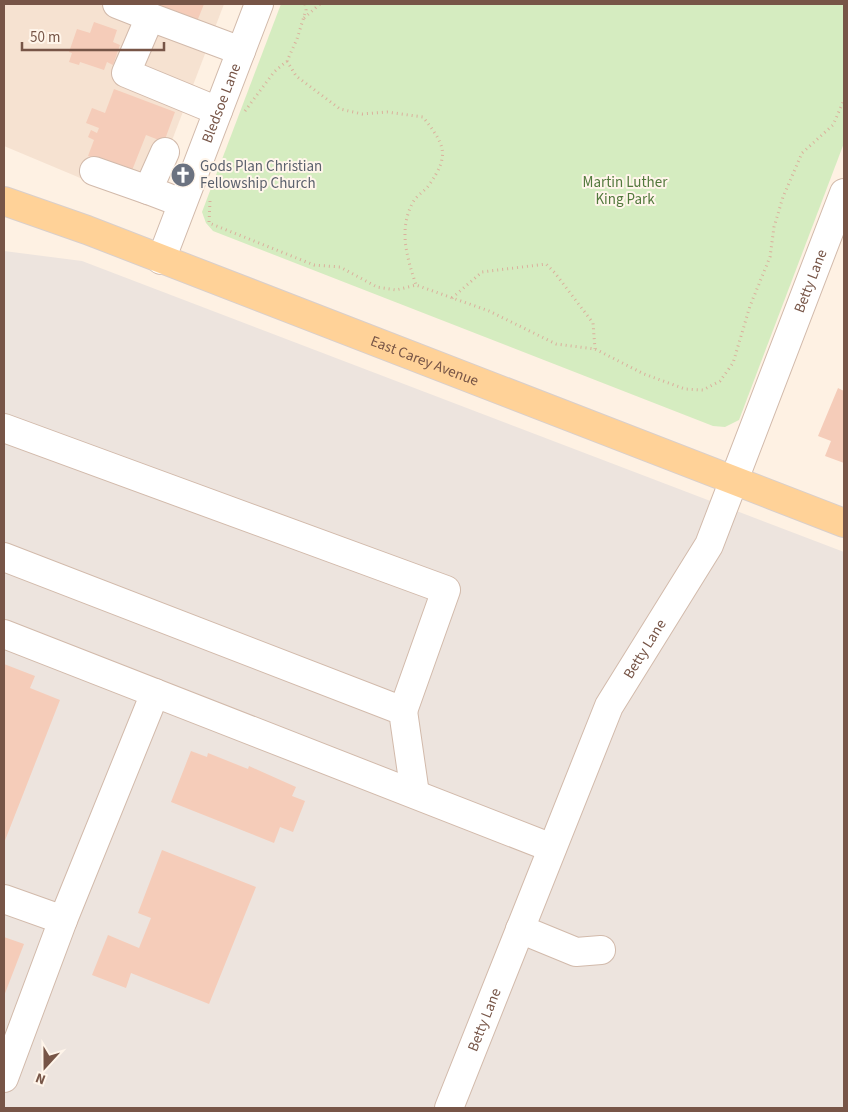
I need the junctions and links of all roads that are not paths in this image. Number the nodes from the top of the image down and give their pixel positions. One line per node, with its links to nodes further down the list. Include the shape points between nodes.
1 (117, 4): 3 (street)
2 (259, 4): 4 (street, Bledsoe Lane)
3 (150, 17): 4 (street); 5 (street, via 126,73)
4 (241, 52): 5 (street, Bledsoe Lane)
5 (230, 114): 11 (street, Bledsoe Lane)
6 (165, 152): 8 (street)
7 (94, 170): 8 (street)
8 (148, 190): 11 (street)
9 (844, 192): 14 (street, Betty Lane)
10 (4, 201): 12 (main road, East Carey Avenue)
11 (182, 203): 12 (street, Bledsoe Lane)
12 (161, 260): 14 (main road, East Carey Avenue)
13 (4, 428): 19 (street, via 446,590)
14 (732, 481): 15 (main road, East Carey Avenue); 21 (street, Betty Lane, via 709,545 609,706)
15 (844, 523)
16 (4, 557): 19 (street)
17 (4, 634): 18 (street)
18 (155, 693): 20 (street); 23 (street)
19 (403, 711): 20 (street)
20 (415, 794): 21 (street)
21 (552, 848): 24 (street, Betty Lane)
22 (4, 899): 23 (street)
23 (63, 920): 26 (street)
24 (520, 929): 25 (street, via 576,952); 27 (street, Betty Lane)
25 (601, 950)
26 (4, 1078)
27 (449, 1108)

